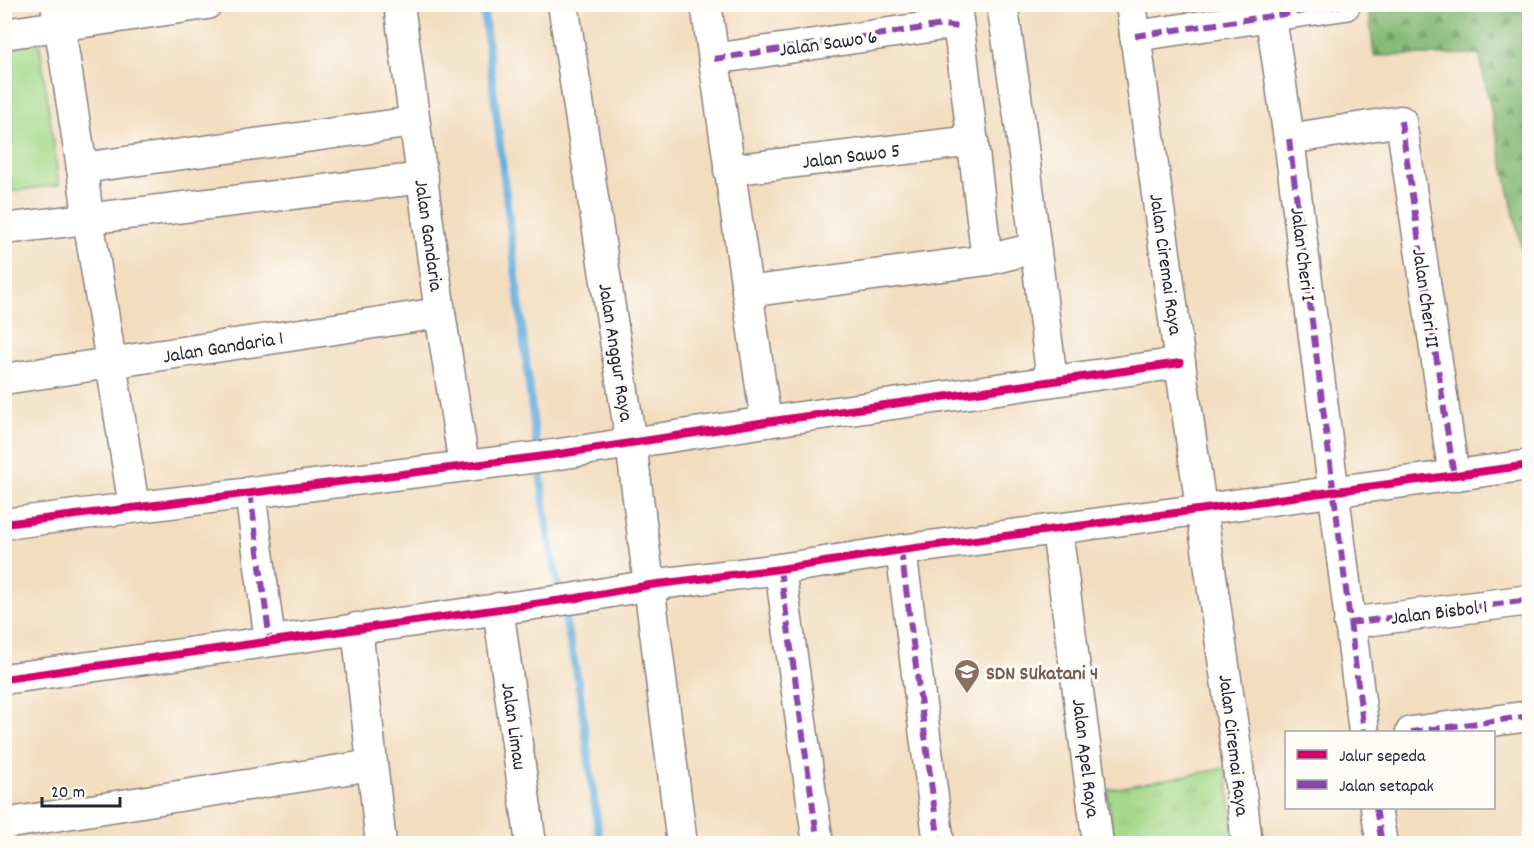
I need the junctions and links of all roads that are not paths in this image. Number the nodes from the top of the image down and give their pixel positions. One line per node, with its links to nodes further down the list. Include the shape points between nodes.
1 (207, 4): 9 (street)
2 (399, 4): 14 (street, Jalan Gandaria)
3 (563, 4): 31 (street, Jalan Anggur Raya)
4 (706, 4): 13 (street)
5 (1002, 4): 22 (street)
6 (1131, 4): 12 (street, Jalan Ciremai Raya)
7 (1345, 4): 8 (street)
8 (1270, 11): 12 (street); 15 (street, Jalan Cheri I)
9 (57, 16): 11 (street); 17 (street)
10 (952, 19): 13 (street, Jalan Sawo 6); 16 (street)
11 (4, 34)
12 (1136, 36): 27 (street, Jalan Ciremai Raya)
13 (714, 59): 18 (street)
14 (414, 122): 17 (street); 19 (street, Jalan Gandaria)
15 (1289, 139): 34 (street, Jalan Cheri II, via 1401,121); 36 (street, Jalan Cheri I)
16 (973, 141): 18 (street, Jalan Sawo 5); 23 (street)
17 (82, 168): 20 (street)
18 (729, 170): 24 (street)
19 (423, 178): 20 (street); 25 (street, Jalan Gandaria)
20 (88, 218): 21 (street); 26 (street)
21 (4, 229)
22 (1035, 248): 23 (street); 29 (street)
23 (987, 260): 24 (street)
24 (747, 292): 30 (street)
25 (440, 313): 26 (street, Jalan Gandaria 1); 32 (street, Jalan Gandaria)
26 (111, 363): 28 (street, Jalan Gandaria 1); 37 (street)
27 (1180, 363): 29 (street); 38 (street, Jalan Ciremai Raya)
28 (4, 379)
29 (1052, 381): 30 (street)
30 (766, 422): 31 (street)
31 (631, 443): 32 (street); 43 (street, Jalan Anggur Raya)
32 (464, 465): 35 (street)
33 (1530, 465): 34 (street)
34 (1454, 476): 36 (street)
35 (250, 492): 37 (street); 48 (street)
36 (1333, 492): 38 (street); 46 (street, Jalan Cheri I)
37 (134, 507): 39 (street)
38 (1203, 510): 40 (street); 62 (street, Jalan Ciremai Raya)
39 (4, 524)
40 (1057, 530): 41 (street); 61 (street, Jalan Apel Raya)
41 (901, 550): 42 (street); 60 (street)
42 (780, 569): 43 (street); 59 (street)
43 (650, 585): 45 (street); 58 (street, Jalan Anggur Raya)
44 (1530, 600): 46 (street, Jalan Bisbol 1)
45 (498, 608): 47 (street); 57 (street, Jalan Limau)
46 (1348, 622): 51 (street, Jalan Cheri I)
47 (357, 628): 48 (street); 53 (street)
48 (270, 640): 49 (street)
49 (4, 679)
50 (1530, 716): 52 (street)
51 (1364, 731)
52 (1418, 731)
53 (372, 765): 55 (street); 56 (street)
54 (1376, 809): 63 (street)
55 (4, 824)
56 (381, 843)
57 (531, 843)
58 (682, 843)
59 (818, 843)
60 (939, 843)
61 (1098, 843)
62 (1247, 843)
63 (1382, 843)

